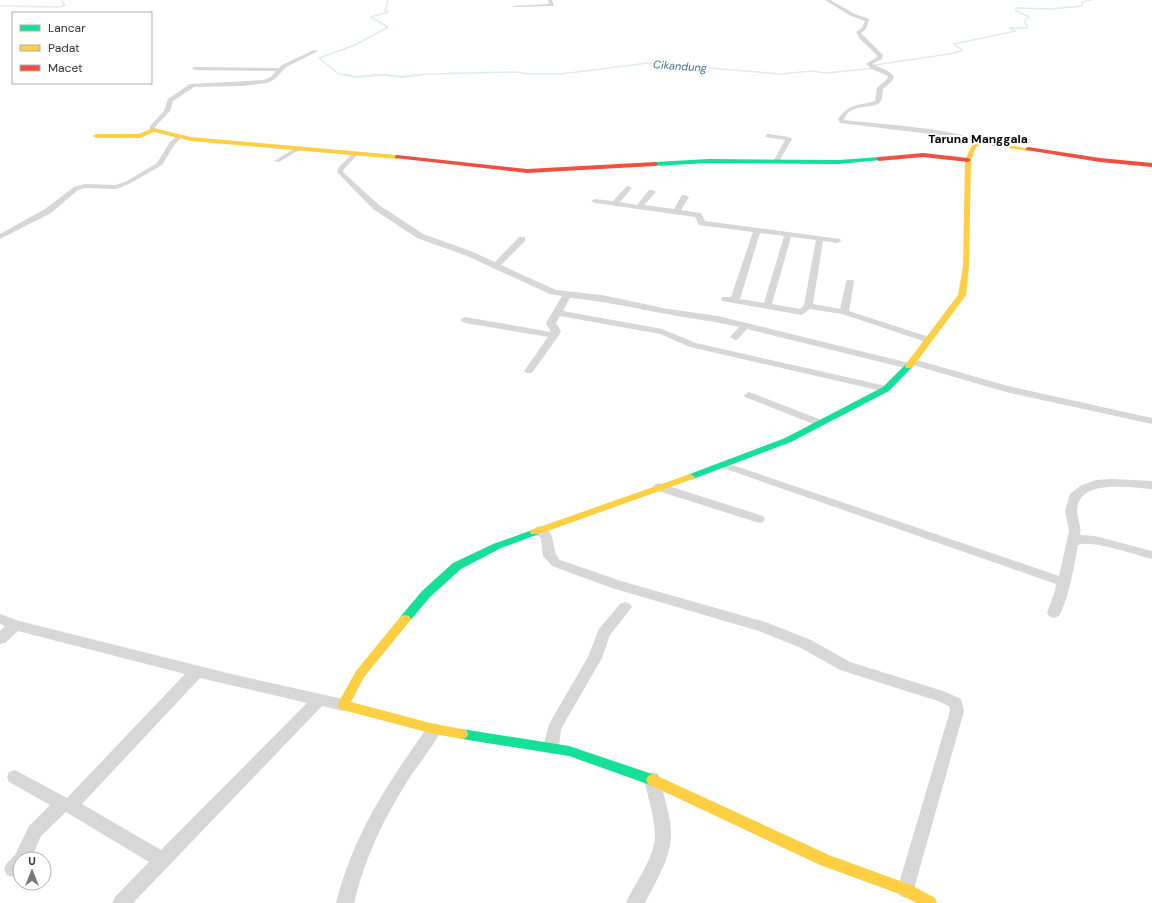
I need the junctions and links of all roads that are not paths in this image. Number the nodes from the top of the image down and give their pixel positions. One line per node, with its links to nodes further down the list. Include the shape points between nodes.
1 (550, 0): 3 (street, via 552,5)
2 (827, 0): 11 (street, via 867,20 864,29 858,32 860,37 880,55 880,58 868,64 891,76 880,88 878,100 854,106 843,116 842,122 946,134)
3 (514, 6)
4 (316, 51): 6 (street)
5 (195, 68): 6 (street)
6 (280, 70): 7 (street, via 271,80 261,82 192,85 170,100 167,111 152,127)
7 (153, 130): 8 (street, via 140,136); 10 (street)
8 (96, 136)
9 (768, 136): 16 (street, via 789,139)
10 (179, 137): 12 (street); 27 (street, via 172,143 160,164 129,182 117,187 76,188 48,211)
11 (981, 142): 14 (street, via 974,146); 17 (street)
12 (299, 148): 13 (street); 15 (street)
13 (356, 153): 16 (street, via 527,171 708,161); 31 (street, via 340,172 376,207 420,236)
14 (968, 160): 16 (street, via 923,155 868,160); 44 (street, via 966,266 962,295)
15 (277, 161)
16 (776, 162)
17 (1152, 166)
18 (628, 188): 22 (street)
19 (652, 192): 23 (street)
20 (685, 198): 24 (street)
21 (595, 201): 22 (street)
22 (616, 204): 23 (street)
23 (639, 207): 24 (street)
24 (676, 212): 25 (street, via 698,215 702,223)
25 (758, 230): 26 (street); 35 (street)
26 (788, 234): 28 (street); 36 (street)
27 (0, 237)
28 (820, 238): 30 (street); 37 (street)
29 (522, 239): 31 (street)
30 (837, 241)
31 (496, 266): 33 (street, via 553,292)
32 (850, 282): 38 (street)
33 (567, 295): 39 (street); 41 (street, via 602,298)
34 (725, 299): 35 (street)
35 (735, 300): 36 (street)
36 (767, 306): 37 (street, via 802,312)
37 (808, 306): 38 (street)
38 (844, 312): 44 (street)
39 (558, 313): 42 (street, via 551,323 556,329); 47 (street, via 662,332 693,345)
40 (465, 320): 42 (street)
41 (745, 326): 43 (street); 45 (street)
42 (554, 335): 46 (street)
43 (735, 337)
44 (929, 340): 45 (street)
45 (911, 364): 47 (street); 49 (street, via 1006,389)
46 (529, 371)
47 (886, 389): 50 (street)
48 (749, 394): 50 (street)
49 (1152, 421)
50 (820, 423): 51 (street, via 788,440)
51 (724, 465): 53 (street); 58 (street)
52 (1152, 485): 56 (street, via 1111,483 1096,484 1084,489 1074,497 1071,511 1075,531)
53 (659, 486): 54 (street); 55 (street)
54 (759, 519)
55 (540, 530): 66 (street, via 497,546 457,566 426,594 381,647 360,674); 74 (street, via 547,538 549,556 556,563 617,585 763,627 806,644 846,666 956,703 957,711)
56 (1072, 543): 57 (street, via 1080,539 1095,540); 58 (street)
57 (1152, 555)
58 (1063, 582): 60 (street)
59 (625, 607): 68 (street, via 604,634 595,658 554,728)
60 (1054, 613)
61 (0, 619): 62 (street)
62 (16, 625): 63 (street); 64 (street)
63 (0, 639)
64 (197, 671): 65 (street); 71 (street)
65 (319, 700): 66 (street); 73 (street)
66 (343, 705): 67 (street)
67 (434, 729): 68 (street); 76 (street, via 388,798 365,840 348,886)
68 (550, 748): 70 (street, via 568,751)
69 (14, 777): 71 (street)
70 (652, 779): 74 (street, via 825,860); 77 (street, via 663,839 646,884)
71 (66, 805): 72 (street, via 35,832); 73 (street)
72 (25, 851)
73 (163, 861): 75 (street)
74 (906, 890): 78 (street)
75 (121, 903)
76 (345, 903)
77 (635, 903)
78 (930, 903)

